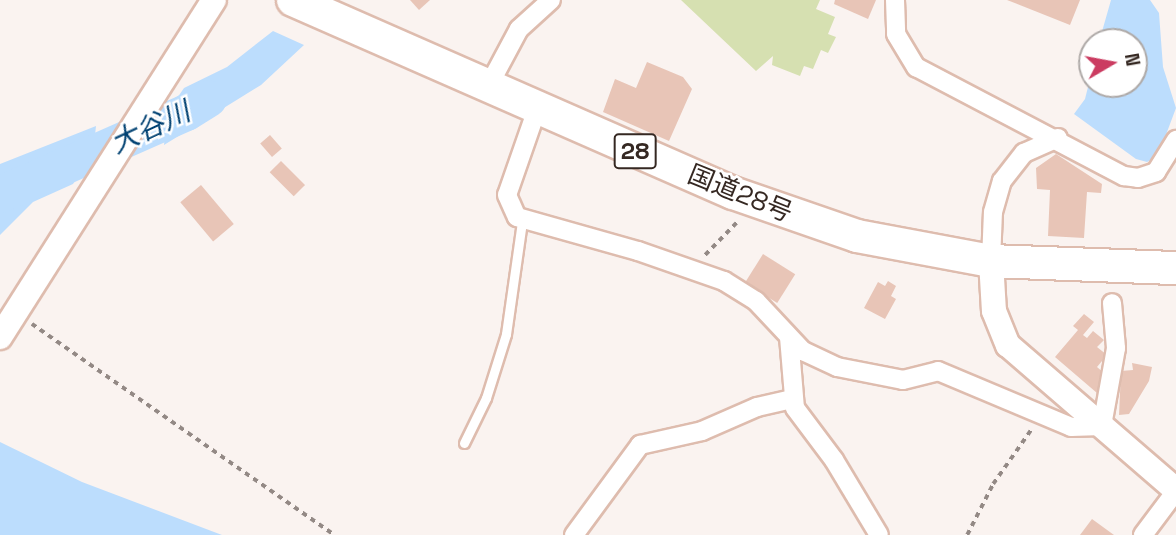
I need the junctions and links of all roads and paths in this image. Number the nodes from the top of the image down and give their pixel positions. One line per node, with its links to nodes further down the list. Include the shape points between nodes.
1 (214, 0): 15 (street)
2 (293, 0): 5 (highway, 国道28号 / 28)
3 (551, 0): 5 (street, via 519,29)
4 (895, 0): 7 (street, via 896,34 916,67)
5 (488, 87): 6 (highway, 国道28号 / 28)
6 (537, 108): 10 (street, via 507,195 510,208); 11 (highway, 国道28号 / 28, via 797,217 883,242)
7 (1058, 138): 8 (street, via 1124,176 1138,178 1165,164); 11 (street, via 1024,153 1002,181 993,212)
8 (1176, 140)
9 (743, 216): 13 (path)
10 (522, 220): 13 (street); 20 (lane, via 506,334 486,398)
11 (991, 261): 12 (highway, 国道28号 / 28); 19 (street, via 994,311 1004,339)
12 (1176, 268)
13 (693, 271): 16 (street, via 724,281 756,302)
14 (1112, 303): 19 (street, via 1116,348)
15 (8, 325): 22 (path)
16 (789, 337): 17 (street); 18 (street, via 803,351 837,367 903,380 938,371)
17 (792, 399): 23 (street, via 744,411 702,431 640,445); 24 (street, via 799,417 834,460)
18 (1040, 416): 19 (street, via 1087,430); 25 (path, via 993,484)
19 (1102, 426): 21 (street)
20 (464, 443)
21 (1176, 491): 26 (street)
22 (334, 535)
23 (574, 535)
24 (879, 535)
25 (967, 535)
26 (1143, 535)

